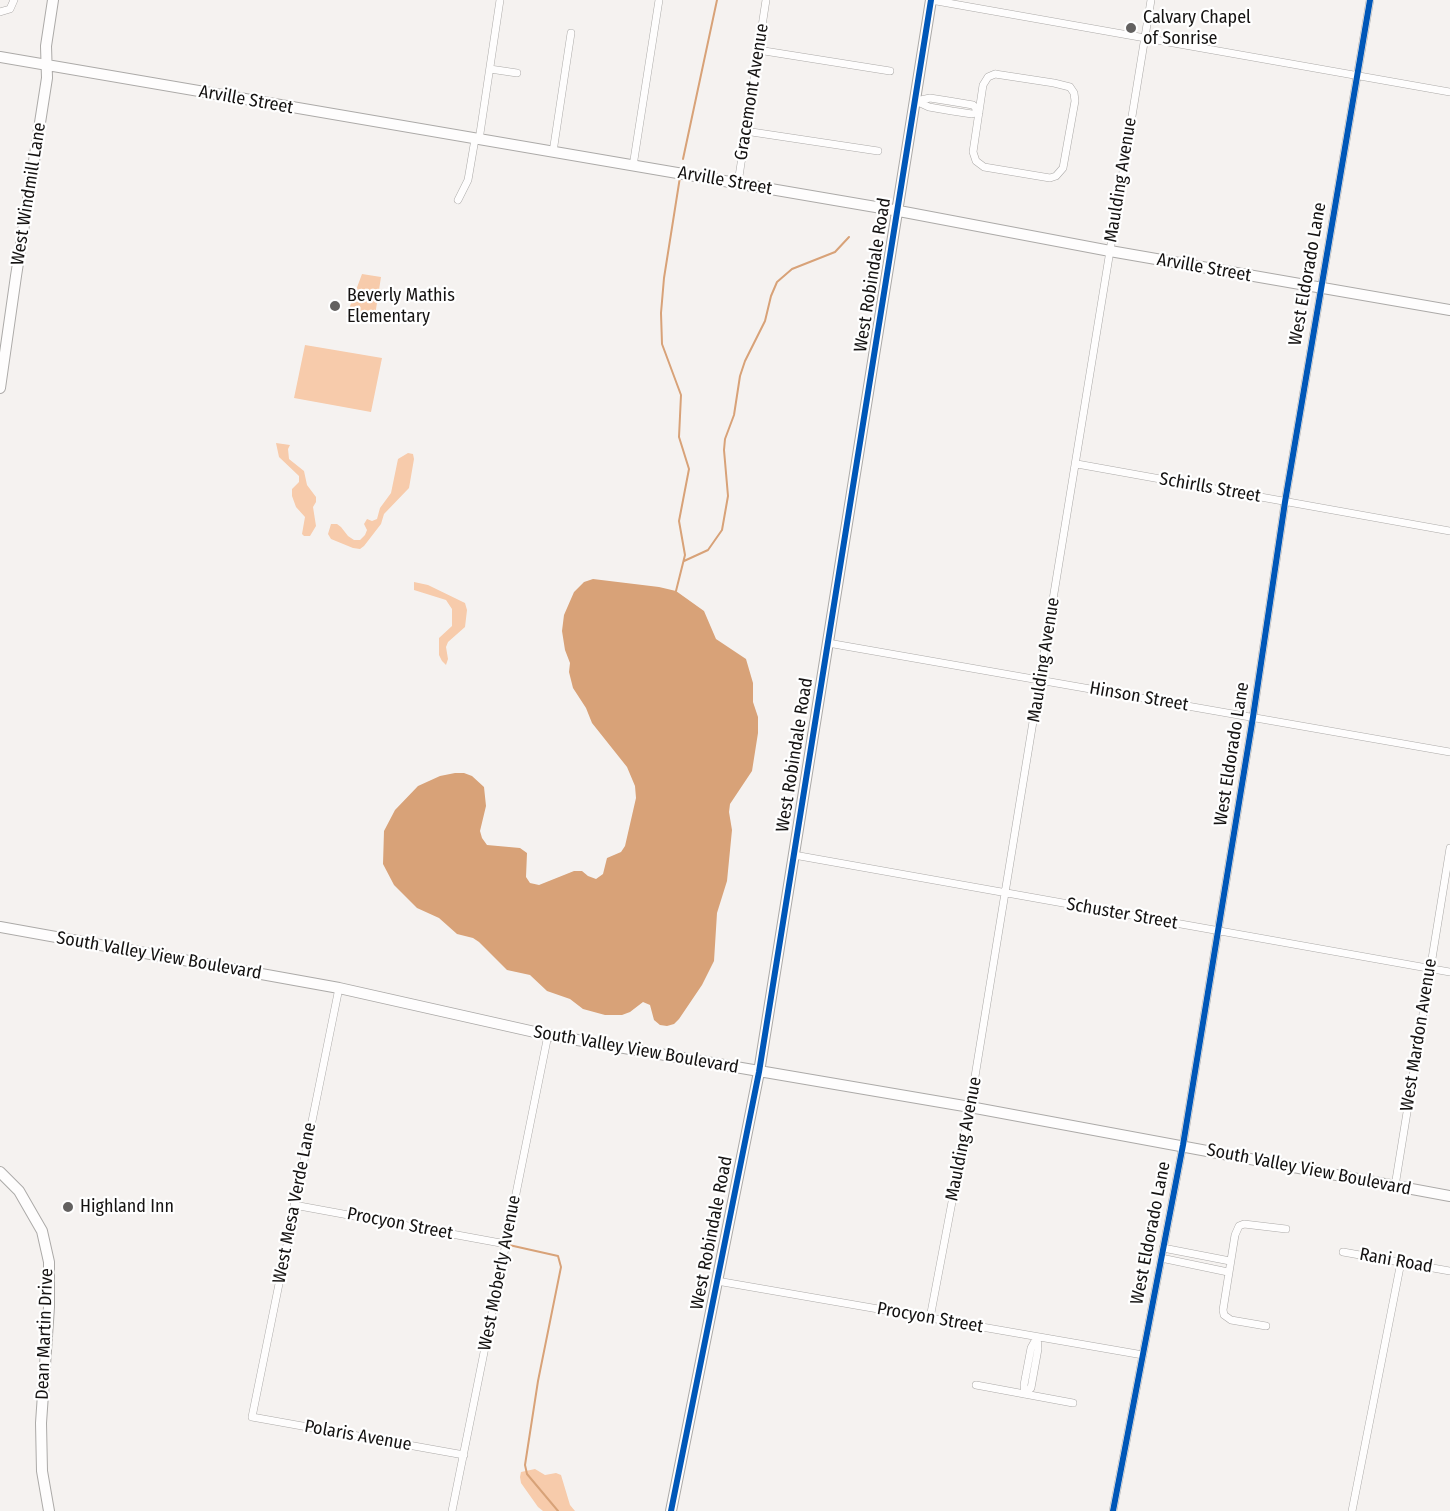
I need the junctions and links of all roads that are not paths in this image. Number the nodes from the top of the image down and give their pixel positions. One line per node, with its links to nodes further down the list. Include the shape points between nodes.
1 (14, 0): 9 (street, via 10,9)
2 (53, 0): 14 (street, West Windmill Lane)
3 (500, 0): 15 (street)
4 (659, 0): 26 (street)
5 (766, 0): 12 (street, Gracemont Avenue)
6 (931, 0): 11 (street); 20 (street, West Robindale Road)
7 (1151, 0): 11 (street, Maulding Avenue)
8 (1370, 0): 18 (street, West Eldorado Lane)
9 (0, 12)
10 (571, 33): 25 (street)
11 (1145, 38): 18 (street); 30 (street, Maulding Avenue)
12 (758, 50): 16 (street); 22 (street, Gracemont Avenue)
13 (0, 57): 14 (street, Arville Street)
14 (47, 66): 23 (street, Arville Street); 33 (street, West Windmill Lane)
15 (490, 69): 17 (street); 23 (street)
16 (890, 71)
17 (517, 73)
18 (1357, 76): 19 (street); 31 (street, West Eldorado Lane)
19 (1450, 92)
20 (916, 101): 21 (street, via 930,98 973,105); 29 (street, West Robindale Road)
21 (979, 112): 21 (street, via 973,152 984,167 1050,178 1063,168 1075,101 1070,87 995,74 983,85)
22 (745, 131): 24 (street); 27 (street, Gracemont Avenue)
23 (477, 140): 25 (street, Arville Street); 28 (street, via 468,180)
24 (878, 151)
25 (553, 152): 26 (street, Arville Street)
26 (633, 165): 27 (street, Arville Street)
27 (738, 183): 29 (street, Arville Street)
28 (458, 200)
29 (899, 211): 30 (street, Arville Street); 37 (street, West Robindale Road)
30 (1110, 251): 31 (street, Arville Street); 34 (street, Maulding Avenue)
31 (1321, 289): 32 (street, Arville Street); 35 (street, West Eldorado Lane)
32 (1450, 310)
33 (0, 388)
34 (1077, 464): 35 (street, Schirlls Street); 38 (street, Maulding Avenue)
35 (1285, 502): 36 (street, Schirlls Street); 39 (street, West Eldorado Lane)
36 (1450, 531)
37 (828, 643): 38 (street, Hinson Street); 42 (street, West Robindale Road)
38 (1041, 680): 39 (street, Hinson Street); 43 (street, Maulding Avenue)
39 (1253, 717): 40 (street, Hinson Street); 45 (street, West Eldorado Lane)
40 (1450, 752)
41 (1450, 848): 46 (street, West Mardon Avenue)
42 (794, 855): 43 (street, Schuster Street); 50 (street, West Robindale Road)
43 (1006, 892): 45 (street, Schuster Street); 51 (street, Maulding Avenue)
44 (0, 927): 48 (street, South Valley View Boulevard)
45 (1218, 931): 46 (street, Schuster Street); 52 (street, West Eldorado Lane)
46 (1430, 968): 47 (street, Schuster Street); 54 (street, West Mardon Avenue)
47 (1450, 972)
48 (339, 988): 49 (street, South Valley View Boulevard); 56 (street, West Mesa Verde Lane)
49 (548, 1035): 50 (street, South Valley View Boulevard); 58 (street, West Moberly Avenue)
50 (759, 1072): 51 (street, South Valley View Boulevard); 66 (street, West Robindale Road)
51 (970, 1107): 52 (street, South Valley View Boulevard); 67 (street, Maulding Avenue)
52 (1183, 1145): 54 (street, South Valley View Boulevard); 59 (street, West Eldorado Lane)
53 (0, 1172): 76 (street, Dean Martin Drive, via 19,1191 42,1231 49,1262 41,1423 42,1472)
54 (1395, 1186): 55 (street, South Valley View Boulevard)
55 (1450, 1196)
56 (294, 1205): 58 (street, Procyon Street); 74 (street, West Mesa Verde Lane)
57 (1286, 1229): 62 (street, via 1250,1223 1239,1226)
58 (506, 1244): 75 (street, West Moberly Avenue)
59 (1164, 1248): 61 (street, West Eldorado Lane); 62 (street)
60 (1343, 1252): 63 (street, Rani Road)
61 (1161, 1258): 65 (street); 70 (street, West Eldorado Lane)
62 (1230, 1261): 65 (street)
63 (1401, 1262): 64 (street, Rani Road); 80 (street)
64 (1450, 1271)
65 (1228, 1272): 68 (street, via 1222,1304 1224,1315 1231,1320)
66 (717, 1281): 67 (street, Procyon Street); 78 (street, West Robindale Road)
67 (930, 1318): 69 (street, Procyon Street)
68 (1266, 1326)
69 (1037, 1337): 70 (street, Procyon Street); 72 (street, via 1031,1388)
70 (1143, 1355): 79 (street, West Eldorado Lane)
71 (976, 1385): 72 (street)
72 (1025, 1394): 73 (street)
73 (1073, 1403)
74 (252, 1417): 75 (street, Polaris Avenue)
75 (464, 1455): 77 (street, West Moberly Avenue)
76 (49, 1511)
77 (453, 1511)
78 (671, 1511)
79 (1113, 1511)
80 (1352, 1511)

